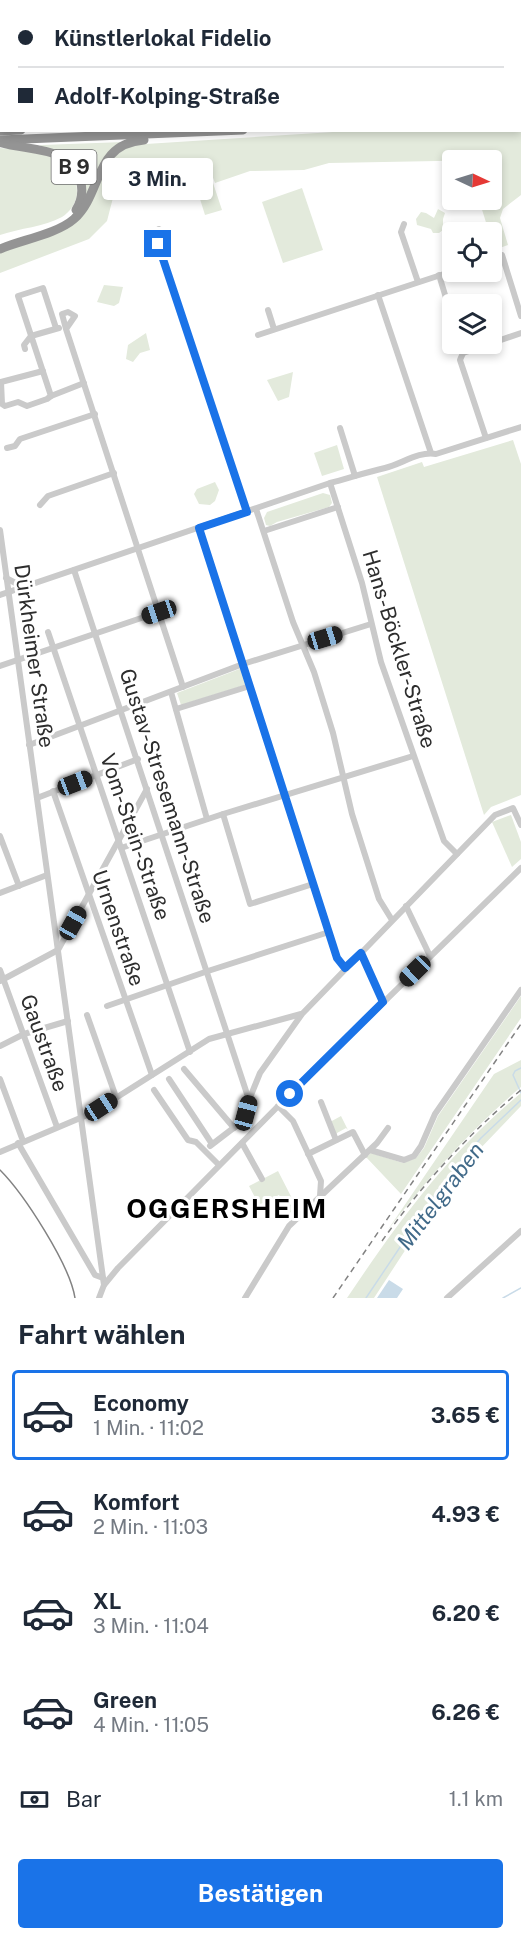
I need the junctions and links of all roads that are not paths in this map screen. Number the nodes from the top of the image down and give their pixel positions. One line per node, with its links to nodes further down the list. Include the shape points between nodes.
1 (206, 132): 2 (highway, B 9)
2 (168, 134): 3 (highway, B 9); 7 (highway, via 117,149 102,166 88,200 72,221)
3 (0, 141): 6 (highway, B 9, via 62,157 76,168 82,188 80,203 65,220)
4 (404, 224): 11 (street, via 401,232)
5 (159, 229): 39 (street, via 157,240)
6 (0, 242)
7 (0, 249)
8 (502, 255): 15 (street)
9 (442, 274): 10 (street)
10 (439, 275): 11 (street); 12 (street)
11 (418, 282): 13 (street)
12 (445, 294)
13 (378, 295): 17 (street); 32 (street)
14 (268, 310): 17 (street)
15 (521, 316)
16 (61, 329): 20 (street); 20 (street, via 43,288 18,296); 25 (street)
17 (274, 329): 19 (street)
18 (521, 333): 21 (street)
19 (258, 335)
20 (31, 336): 22 (street); 24 (street)
21 (502, 339)
22 (25, 349)
23 (462, 354): 30 (street, via 460,360)
24 (43, 371): 26 (street); 26 (street, via 1,382 2,404 18,402 27,406)
25 (80, 384): 26 (street); 27 (street)
26 (51, 396)
27 (94, 414): 31 (street, via 20,439); 33 (street)
28 (521, 427): 30 (street)
29 (340, 428): 34 (street)
30 (486, 438): 32 (street)
31 (7, 448)
32 (430, 453): 34 (street)
33 (114, 473): 36 (street, via 48,496); 43 (street)
34 (355, 476): 35 (street)
35 (330, 483): 37 (street, Hans-Böckler-Straße); 38 (street)
36 (40, 505)
37 (338, 507): 42 (street); 50 (street, Hans-Böckler-Straße)
38 (256, 509): 39 (street); 42 (street)
39 (247, 512): 40 (street)
40 (199, 528): 43 (street); 56 (street)
41 (0, 530): 45 (street, Dürkheimer Straße)
42 (264, 531): 53 (street)
43 (139, 548): 44 (street); 49 (street)
44 (74, 570): 46 (street); 52 (street, Gustav-Stresemann-Straße)
45 (6, 578): 46 (street); 47 (street, Dürkheimer Straße)
46 (23, 587): 47 (street)
47 (8, 592): 48 (street); 55 (street, Dürkheimer Straße)
48 (0, 595)
49 (159, 612): 52 (street); 59 (street)
50 (371, 624): 53 (street); 65 (street, Hans-Böckler-Straße)
51 (48, 632): 54 (street, Vom-Stein-Straße)
52 (95, 633): 54 (street); 61 (street, Gustav-Stresemann-Straße)
53 (302, 645): 56 (street); 68 (street, via 333,733)
54 (54, 648): 55 (street); 63 (street, Vom-Stein-Straße)
55 (18, 660): 57 (street); 64 (street, Dürkheimer Straße)
56 (243, 663): 58 (street); 59 (street)
57 (0, 666)
58 (250, 686): 62 (street); 71 (street)
59 (183, 687): 60 (street)
60 (171, 692): 61 (street); 62 (street)
61 (122, 710): 63 (street); 66 (street, Gustav-Stresemann-Straße)
62 (176, 710): 74 (street)
63 (80, 726): 64 (street); 67 (street, Vom-Stein-Straße)
64 (29, 745): 72 (street, Dürkheimer Straße)
65 (413, 756): 68 (street); 80 (street, Hans-Böckler-Straße, via 444,841)
66 (138, 759): 67 (street); 69 (street, Gustav-Stresemann-Straße)
67 (96, 774): 70 (street); 78 (street, Vom-Stein-Straße)
68 (343, 777): 71 (street); 88 (street, via 379,899)
69 (147, 789): 76 (street, Gustav-Stresemann-Straße); 78 (street)
70 (53, 791): 72 (street); 86 (street, Urnenstraße)
71 (285, 795): 73 (street); 83 (street)
72 (37, 798): 82 (street, Dürkheimer Straße)
73 (223, 814): 74 (street); 83 (street, via 250,904)
74 (207, 819): 76 (street)
75 (521, 825): 80 (street, via 513,808 495,815)
76 (162, 834): 79 (street); 95 (street, Gustav-Stresemann-Straße)
77 (0, 836): 84 (street)
78 (118, 840): 79 (street, Vom-Stein-Straße); 86 (street)
79 (121, 848): 97 (street, Vom-Stein-Straße)
80 (457, 854): 87 (street)
81 (521, 868): 92 (street)
82 (47, 875): 84 (street); 90 (street, Dürkheimer Straße)
83 (314, 884): 89 (street)
84 (19, 886): 85 (street)
85 (0, 893)
86 (89, 894): 90 (street); 99 (street, Urnenstraße)
87 (406, 906): 88 (street); 92 (street)
88 (392, 920): 91 (street)
89 (329, 932): 93 (street, via 337,958); 95 (street)
90 (58, 950): 96 (street); 104 (street, Dürkheimer Straße)
91 (361, 953): 93 (street); 100 (street)
92 (430, 956): 100 (street)
93 (345, 968): 102 (street)
94 (0, 970): 96 (street, Gaustraße)
95 (208, 971): 97 (street); 105 (street, Gustav-Stresemann-Straße)
96 (2, 980): 106 (street, Gaustraße)
97 (167, 985): 99 (street); 108 (street, Vom-Stein-Straße)
98 (521, 990): 132 (street, via 435,1114 414,1156 404,1160)
99 (126, 999): 101 (street); 110 (street, Urnenstraße)
100 (383, 1002): 117 (street)
101 (107, 1006)
102 (302, 1014): 105 (street); 115 (street, via 260,1073)
103 (87, 1015): 114 (street)
104 (68, 1021): 106 (street); 118 (street, Dürkheimer Straße)
105 (227, 1033): 108 (street); 115 (street, Gustav-Stresemann-Straße)
106 (24, 1034): 107 (street); 120 (street, Gaustraße)
107 (0, 1046)
108 (190, 1052): 110 (street)
109 (184, 1069): 121 (street)
110 (152, 1075): 114 (street)
111 (0, 1079): 127 (street)
112 (169, 1079): 123 (street)
113 (154, 1090): 125 (street)
114 (116, 1097): 118 (street)
115 (249, 1100): 119 (street)
116 (321, 1102): 126 (street)
117 (278, 1106): 124 (street); 133 (street, via 293,1121)
118 (81, 1118): 120 (street); 138 (street, Dürkheimer Straße)
119 (243, 1126): 121 (street, via 240,1123); 124 (street)
120 (57, 1127): 127 (street)
121 (234, 1128): 129 (street)
122 (388, 1128): 132 (street)
123 (203, 1130): 125 (street); 129 (street)
124 (250, 1135): 128 (street)
125 (191, 1139): 130 (street)
126 (336, 1140): 132 (street, via 353,1132); 133 (street)
127 (21, 1142): 131 (street); 140 (street, via 95,1275)
128 (242, 1143): 134 (street); 135 (street)
129 (213, 1144): 130 (street)
130 (205, 1151): 134 (street)
131 (0, 1152)
132 (368, 1153): 136 (street)
133 (308, 1154): 136 (street, via 321,1181)
134 (219, 1165): 139 (street)
135 (262, 1179)
136 (320, 1196): 142 (street, via 289,1226)
137 (521, 1231): 143 (street)
138 (101, 1262): 139 (street); 140 (street, Dürkheimer Straße)
139 (118, 1268): 140 (street)
140 (103, 1281): 141 (street)
141 (99, 1298)
142 (245, 1298)
143 (447, 1298)

